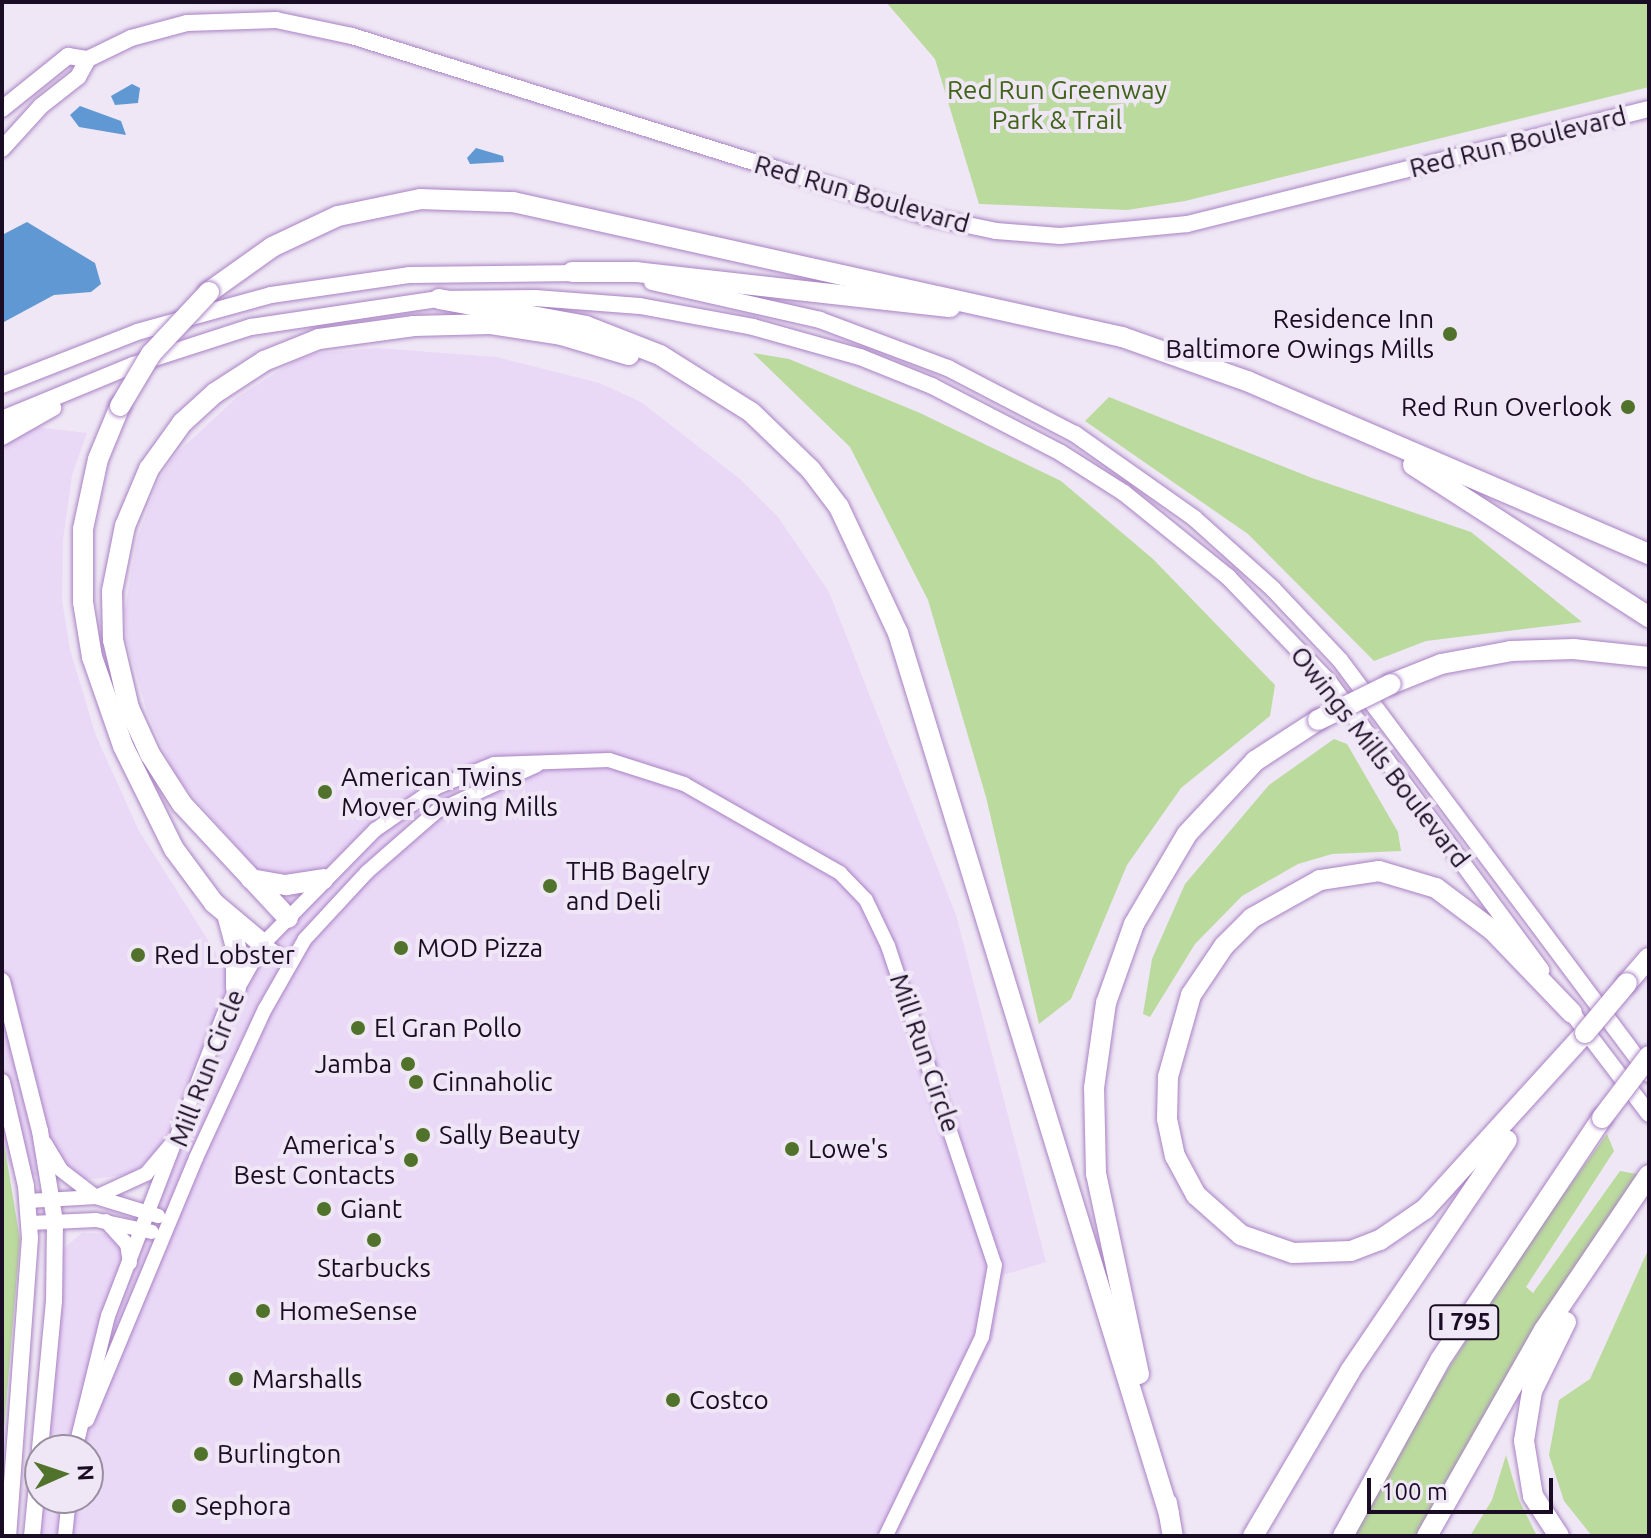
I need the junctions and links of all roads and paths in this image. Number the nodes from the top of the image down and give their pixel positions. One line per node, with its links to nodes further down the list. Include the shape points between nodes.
1 (88, 59): 2 (main road, Red Run Boulevard, via 68,56); 3 (main road, Red Run Boulevard, via 131,38 187,23 242,18 306,24 929,217 1047,236 1187,224); 4 (main road, Red Run Boulevard, via 78,77 41,106)
2 (2, 109)
3 (1649, 109)
4 (2, 149)
5 (572, 272): 7 (highway, via 636,272 967,310); 9 (main road, Owings Mills Boulevard, via 409,275 284,293 137,332); 31 (main road, Owings Mills Boulevard, via 750,303 879,340 1026,406 1141,478 1236,554 1340,660)
6 (439, 299): 8 (main road, Owings Mills Boulevard, via 251,327); 14 (highway, via 586,326 708,381 751,412 811,470 839,507); 28 (main road, Owings Mills Boulevard, via 604,302 782,334 932,386 1061,453 1147,511 1228,577 1329,682)
7 (1165, 352): 10 (highway); 20 (highway, bridge, via 1080,326 924,290 481,198 401,201 338,216 272,247 209,292 158,346 120,406 98,459 83,529 83,602 92,657 123,746 164,831 198,884)
8 (97, 378): 11 (main road, Owings Mills Boulevard); 12 (main road)
9 (5, 381)
10 (1318, 412): 13 (highway); 15 (highway, via 1460,491)
11 (2, 419)
12 (2, 437)
13 (1649, 554)
14 (869, 564): 18 (highway, via 817,491 757,431 686,383 613,350 534,329 446,324 338,335 264,361 197,407 159,454 131,506 112,591 117,662 150,754 201,829); 53 (highway, via 898,633 968,851)
15 (1649, 617)
16 (1649, 657): 53 (highway, bridge, via 1589,649 1511,651 1441,664 1318,720 1255,761 1187,834 1134,924 1103,1017 1094,1088 1096,1174)
17 (552, 759): 19 (street, Mill Run Circle, via 494,764 437,787 375,830); 22 (street, Mill Run Circle, via 437,811 367,872); 57 (street, Mill Run Circle, via 609,760 684,784 840,873 866,900 883,932 995,1265 982,1337)
18 (251, 879): 19 (highway, via 286,885); 21 (highway)
19 (324, 879): 21 (street, Mill Run Circle)
20 (228, 918): 23 (highway); 27 (highway, via 236,947)
21 (288, 918): 22 (street); 23 (street, Mill Run Circle)
22 (305, 939): 25 (street, Mill Run Circle)
23 (263, 944): 25 (street); 27 (street, Mill Run Circle)
24 (1649, 958): 30 (highway, bridge)
25 (290, 963): 41 (street, Mill Run Circle)
26 (2, 981): 35 (main road)
27 (236, 988): 34 (street, Mill Run Circle)
28 (1572, 1013): 30 (highway, via 1492,930 1436,888 1379,871 1329,877 1252,918 1201,976 1171,1056 1170,1137 1184,1177 1224,1223 1276,1250 1338,1254 1380,1240 1425,1209); 33 (main road, Owings Mills Boulevard)
29 (1649, 1056): 60 (highway, I 795, bridge, via 1440,1360)
30 (1557, 1068): 59 (highway, via 1388,1312)
31 (1649, 1074)
32 (2, 1082): 39 (main road)
33 (1649, 1114)
34 (185, 1121): 37 (street, via 151,1171); 40 (street, Mill Run Circle)
35 (40, 1131): 37 (street, via 61,1170); 38 (main road)
36 (1648, 1184): 61 (highway, I 795, via 1519,1370); 62 (highway, via 1554,1341 1532,1391 1525,1469 1533,1496)
37 (96, 1197): 38 (street); 40 (street)
38 (51, 1199): 39 (street); 43 (main road)
39 (28, 1201): 44 (main road)
40 (151, 1213): 41 (street); 45 (street, Mill Run Circle)
41 (170, 1220): 46 (street, Mill Run Circle)
42 (106, 1221): 43 (street); 45 (street); 47 (street, via 127,1244)
43 (55, 1222): 44 (street); 48 (main road)
44 (30, 1223): 54 (main road, via 28,1311)
45 (145, 1229): 46 (street); 47 (street, Mill Run Circle)
46 (163, 1236): 50 (street, Mill Run Circle)
47 (130, 1266): 49 (street, Mill Run Circle, via 99,1341)
48 (42, 1434)
49 (80, 1434)
50 (83, 1434)
51 (34, 1514): 55 (main road)
52 (67, 1514): 56 (street)
53 (1169, 1514): 58 (highway)
54 (8, 1536)
55 (32, 1536)
56 (65, 1536)
57 (886, 1536)
58 (1173, 1536)
59 (1253, 1536)
60 (1343, 1536)
61 (1427, 1536)
62 (1559, 1536)

